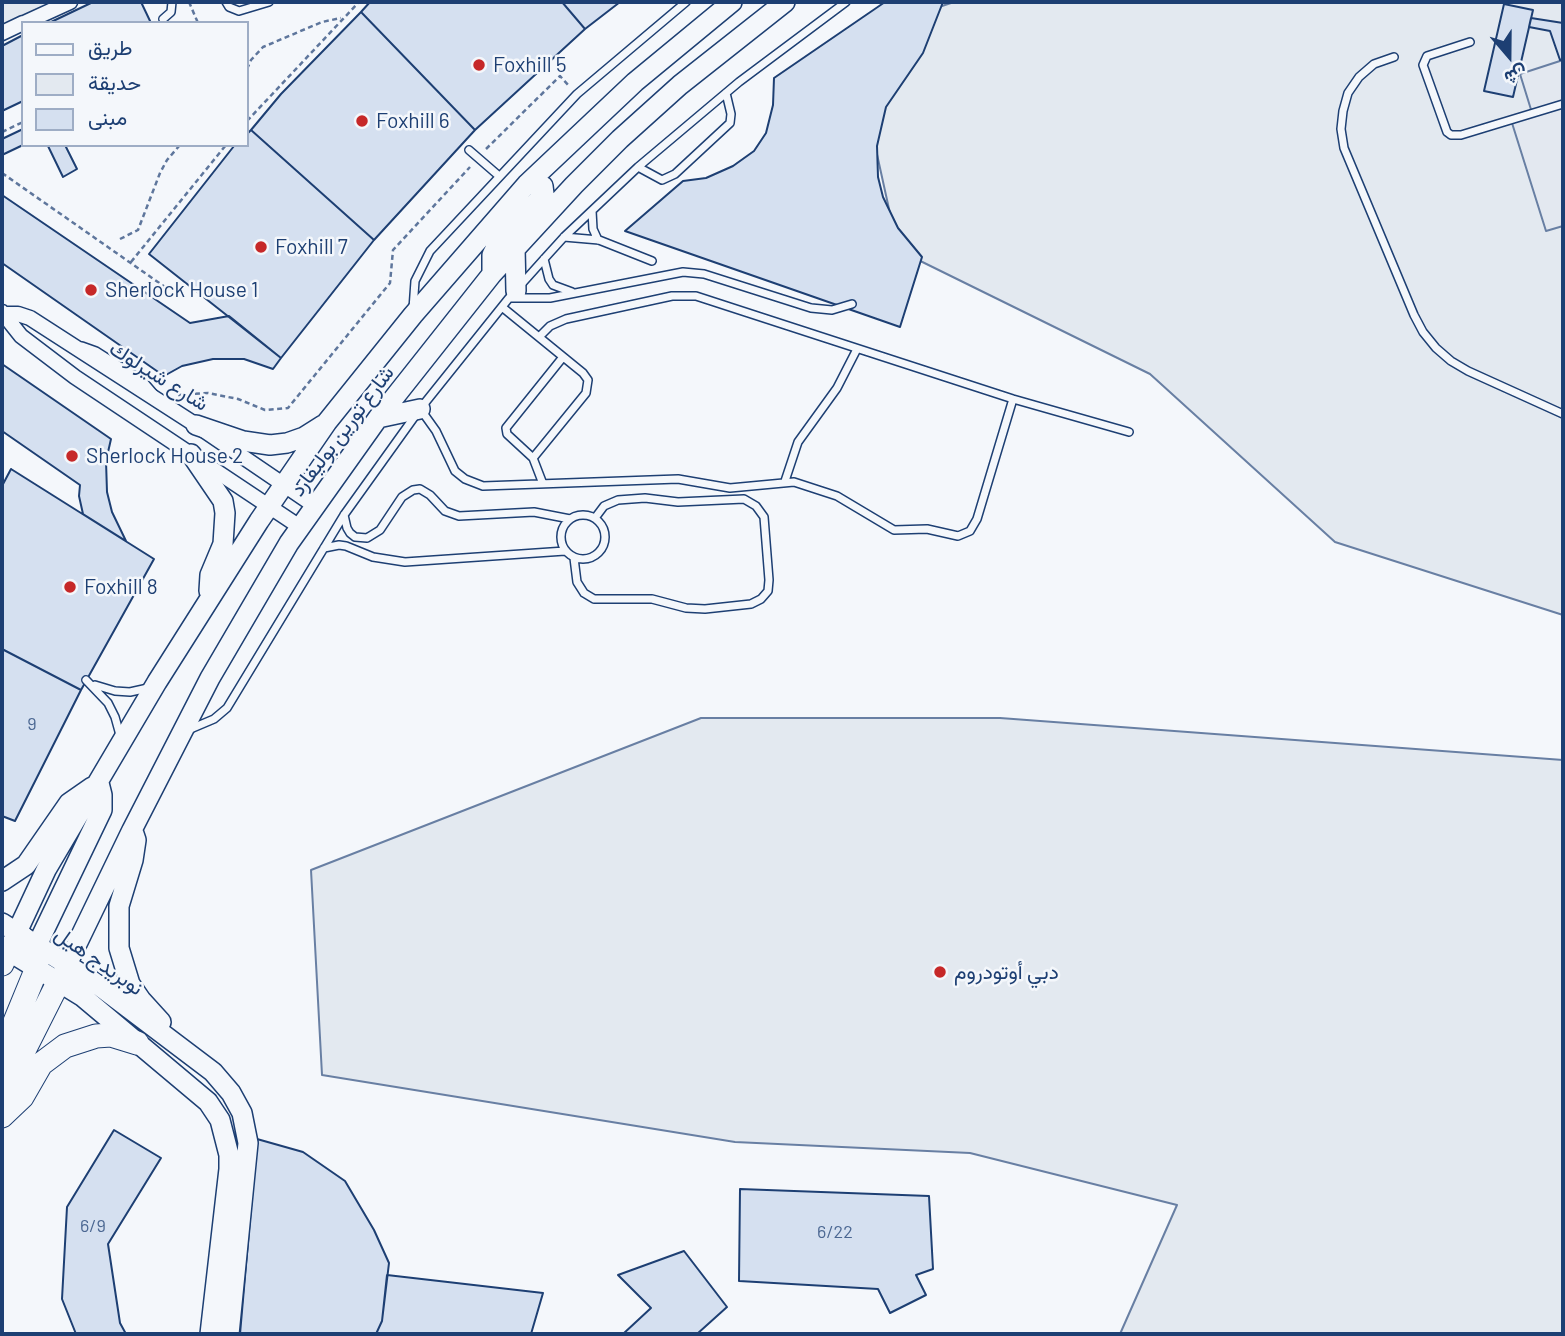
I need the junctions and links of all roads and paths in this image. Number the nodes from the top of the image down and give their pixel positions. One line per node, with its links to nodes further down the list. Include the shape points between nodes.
1 (70, 2): 13 (street)
2 (172, 2): 12 (lane, via 171,12)
3 (189, 2): 14 (path)
4 (226, 2): 5 (lane, via 239,12)
5 (270, 2)
6 (359, 2): 11 (path)
7 (685, 2): 21 (lane)
8 (732, 2): 33 (main road, شارع تورين بوليفارد, via 635,82)
9 (785, 2): 38 (main road, شارع تورين بوليفارد, via 647,114)
10 (846, 2): 20 (lane)
11 (342, 18): 19 (path, via 263,47); 23 (path)
12 (163, 19)
13 (27, 21)
14 (197, 21)
15 (21, 24): 16 (street)
16 (2, 33)
17 (1470, 41): 22 (lane, via 1424,60 1451,135)
18 (1394, 57): 58 (lane, via 1374,64 1359,77 1348,93 1341,129 1414,315 1436,348 1451,361)
19 (248, 67)
20 (726, 93): 30 (lane); 30 (lane, via 730,123 675,174 662,180)
21 (577, 94): 29 (path, via 560,76); 32 (lane)
22 (1563, 104)
23 (248, 120)
24 (21, 123): 25 (path)
25 (2, 132)
26 (178, 147): 36 (path, via 160,173 138,230)
27 (224, 147): 41 (path)
28 (469, 150): 29 (lane)
29 (478, 157): 32 (lane); 56 (path, via 393,250 390,283 288,408 265,410 208,393 179,394)
30 (638, 167): 34 (lane)
31 (2, 173): 41 (path)
32 (499, 176): 49 (lane, via 424,260 415,281)
33 (527, 184): 42 (main road, via 543,186 544,194 493,252); 49 (main road, شارع تورين بوليفارد)
34 (592, 210): 35 (lane); 37 (lane)
35 (564, 237): 37 (lane); 39 (lane)
36 (120, 239)
37 (599, 240): 40 (lane)
38 (515, 248): 42 (main road, شارع تورين بوليفارد); 45 (main road)
39 (544, 259): 44 (lane, via 553,285); 45 (lane)
40 (652, 261)
41 (130, 263): 43 (path)
42 (492, 274): 59 (main road, شارع تورين بوليفارد)
43 (165, 287)
44 (576, 293): 45 (lane, via 536,300); 46 (lane, via 683,272 704,274 811,308 832,310)
45 (512, 294): 47 (lane)
46 (852, 304)
47 (502, 307): 50 (lane); 57 (lane)
48 (4, 313): 51 (street, شارع شيرلوك, via 30,318); 54 (street, شارع شيرلوك, via 16,332)
49 (414, 315): 60 (main road, شارع تورين بوليفارد)
50 (539, 337): 52 (lane, via 566,319 684,295 708,298); 53 (lane)
51 (74, 347): 54 (street); 56 (street, شارع شيرلوك); 56 (lane, via 96,351 148,385)
52 (857, 349): 55 (lane); 65 (lane, via 837,388 798,442)
53 (563, 357): 64 (lane, via 586,376 588,389); 64 (lane, via 506,428)
54 (60, 366): 63 (street, شارع شيرلوك)
55 (1013, 399): 62 (lane); 65 (lane, via 975,525 965,534 894,530 837,496)
56 (162, 405): 61 (street, شارع شيرلوك)
57 (420, 409): 59 (main road); 66 (lane, via 455,471 465,479 484,486); 70 (lane)
58 (1563, 414)
59 (378, 418): 69 (main road, شارع تورين بوليفارد)
60 (327, 422): 61 (main road, via 304,437 270,445); 67 (main road, شارع تورين بوليفارد)
61 (196, 425): 67 (street, شارع شيرلوك)
62 (1129, 432)
63 (191, 454): 68 (street, شارع شيرلوك); 79 (main road, via 223,501 225,513 223,544 210,575)
64 (533, 458): 66 (lane)
65 (785, 481): 66 (lane, via 730,488 687,479)
66 (543, 484)
67 (284, 486): 68 (main road, شارع تورين بوليفارد); 69 (street, شارع شيرلوك)
68 (270, 506): 73 (street, شارع شيرلوك); 79 (main road, شارع تورين بوليفارد)
69 (314, 506): 73 (main road, شارع تورين بوليفارد)
70 (344, 515): 74 (lane, via 350,533); 75 (lane)
71 (595, 518): 72 (lane, via 582,515); 78 (lane, via 605,532 602,550 592,558); 78 (lane, via 604,506 618,500 738,498 750,502 765,524 768,591 751,604 705,609 633,598 594,599 580,587)
72 (570, 519): 74 (lane, via 534,512 459,516 445,512 426,491 413,490 402,497 380,530); 76 (lane, via 561,533)
73 (300, 527): 81 (main road, شارع تورين بوليفارد, via 247,611)
74 (367, 538): 77 (lane)
75 (323, 548): 77 (lane, via 339,545); 81 (lane, via 228,708 206,724)
76 (565, 551): 77 (lane, via 405,562); 78 (lane)
77 (362, 553)
78 (574, 558)
79 (210, 597): 80 (main road, شارع تورين بوليفارد)
80 (158, 682): 82 (main road, شارع تورين بوليفارد); 82 (lane, via 130,692 86,680 115,716)
81 (181, 733): 84 (main road, شارع تورين بوليفارد)
82 (121, 746): 83 (main road, شارع تورين بوليفارد)
83 (99, 783): 85 (main road, via 69,803 26,864); 86 (main road, شارع تورين بوليفارد); 87 (main road, via 102,810 53,910)
84 (132, 830): 88 (main road, شارع تورين بوليفارد); 89 (main road, via 136,840 119,906 119,948 130,984 159,1018)
85 (2, 881)
86 (6, 943): 87 (main road, via 32,948)
87 (38, 957): 88 (main road); 91 (main road)
88 (64, 973): 89 (main road, نوبريدج هيل); 90 (main road, نوبريدج هيل, via 83,997); 92 (main road)
89 (168, 1039): 95 (main road, نوبريدج هيل, via 213,1072 242,1113 248,1143)
90 (137, 1043): 93 (main road, via 111,1035 65,1046 41,1064 22,1097); 94 (main road, نوبريدج هيل, via 208,1102 220,1120 229,1155)
91 (2, 1053)
92 (2, 1094)
93 (2, 1116)
94 (210, 1334)
95 (229, 1334)

